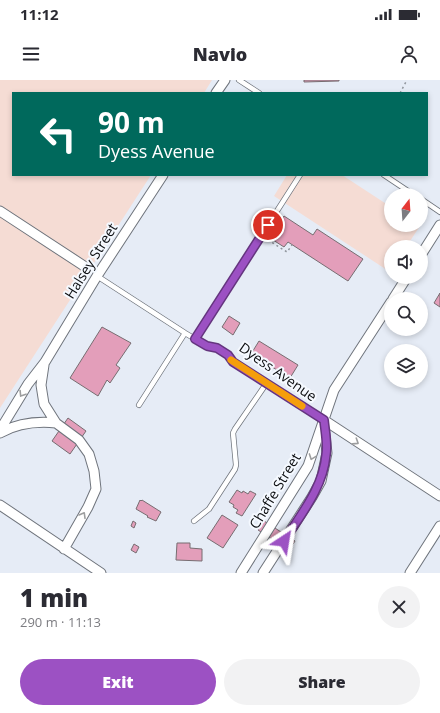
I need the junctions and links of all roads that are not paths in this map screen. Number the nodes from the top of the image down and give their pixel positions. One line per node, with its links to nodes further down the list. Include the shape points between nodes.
1 (225, 80): 3 (street)
2 (239, 80): 4 (lane)
3 (217, 92)
4 (257, 92)
5 (162, 176): 15 (street, Halsey Street)
6 (299, 176): 18 (lane)
7 (386, 176): 8 (lane)
8 (404, 188)
9 (428, 204): 11 (lane)
10 (0, 211): 14 (street)
11 (440, 212)
12 (440, 225): 13 (street)
13 (428, 244)
14 (84, 266)
15 (97, 276): 17 (lane, Dyess Avenue); 19 (street, Halsey Street)
16 (384, 312): 22 (street, Chaffe Street, via 334,390)
17 (185, 333): 18 (lane, Dyess Avenue); 21 (lane)
18 (195, 339): 20 (lane, Dyess Avenue, via 217,348)
19 (45, 362): 23 (street, Halsey Street, via 41,385 44,404); 24 (street, Halsey Street, one-way to 24, via 28,384)
20 (266, 384): 22 (lane, Dyess Avenue); 28 (lane, via 233,433 235,469 209,509)
21 (139, 405)
22 (324, 420): 26 (street, Dyess Avenue, one-way to 26); 32 (street, Chaffe Street, one-way to 32, via 308,466); 33 (street, Chaffe Street, via 327,453 321,481)
23 (56, 423): 25 (street, via 31,422); 30 (street, Halsey Street, one-way to 23, via 96,489 89,454 79,440)
24 (0, 430)
25 (0, 433)
26 (440, 496)
27 (0, 505): 30 (street)
28 (194, 522)
29 (440, 526): 34 (street)
30 (64, 548): 31 (street)
31 (101, 573)
32 (241, 573)
33 (263, 573)
34 (410, 573)

